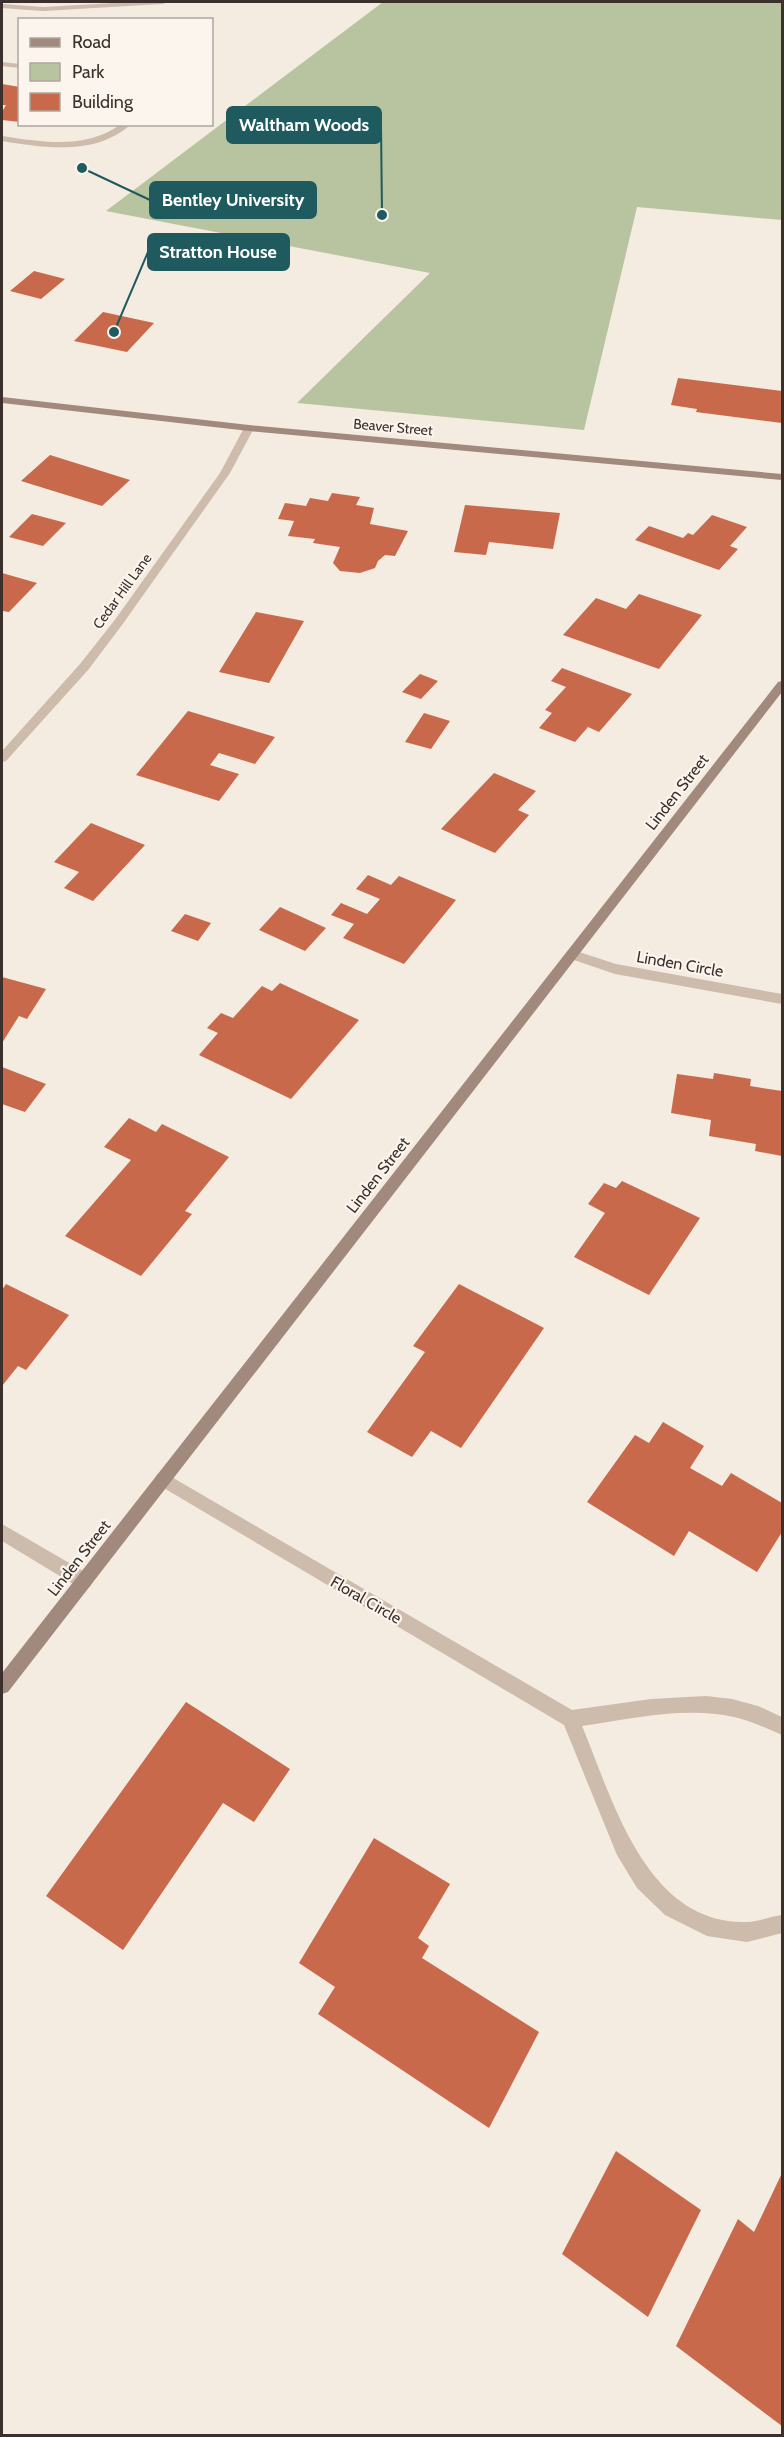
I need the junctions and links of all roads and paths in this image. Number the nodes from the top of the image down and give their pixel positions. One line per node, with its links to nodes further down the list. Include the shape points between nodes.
1 (163, 2): 2 (street, via 43,9)
2 (2, 6)
3 (2, 64): 4 (street)
4 (18, 66)
5 (125, 126): 6 (street, via 92,142 50,144)
6 (2, 139)
7 (2, 400): 8 (street, Beaver Street)
8 (249, 428): 9 (street, Beaver Street); 11 (street, Cedar Hill Lane, via 225,473 84,668)
9 (783, 477)
10 (783, 685): 12 (street, Linden Street)
11 (2, 758)
12 (573, 955): 13 (street, Linden Circle, via 615,969); 14 (street, Linden Street)
13 (783, 999)
14 (163, 1479): 16 (street, Linden Street); 18 (street, Floral Circle)
15 (2, 1532): 16 (street)
16 (84, 1581): 17 (street, Linden Street)
17 (2, 1686)
18 (570, 1719): 19 (street, via 686,1705 727,1706 764,1715); 20 (street, via 624,1848 644,1881 672,1908 707,1926 737,1931)
19 (783, 1726)
20 (783, 1924)

